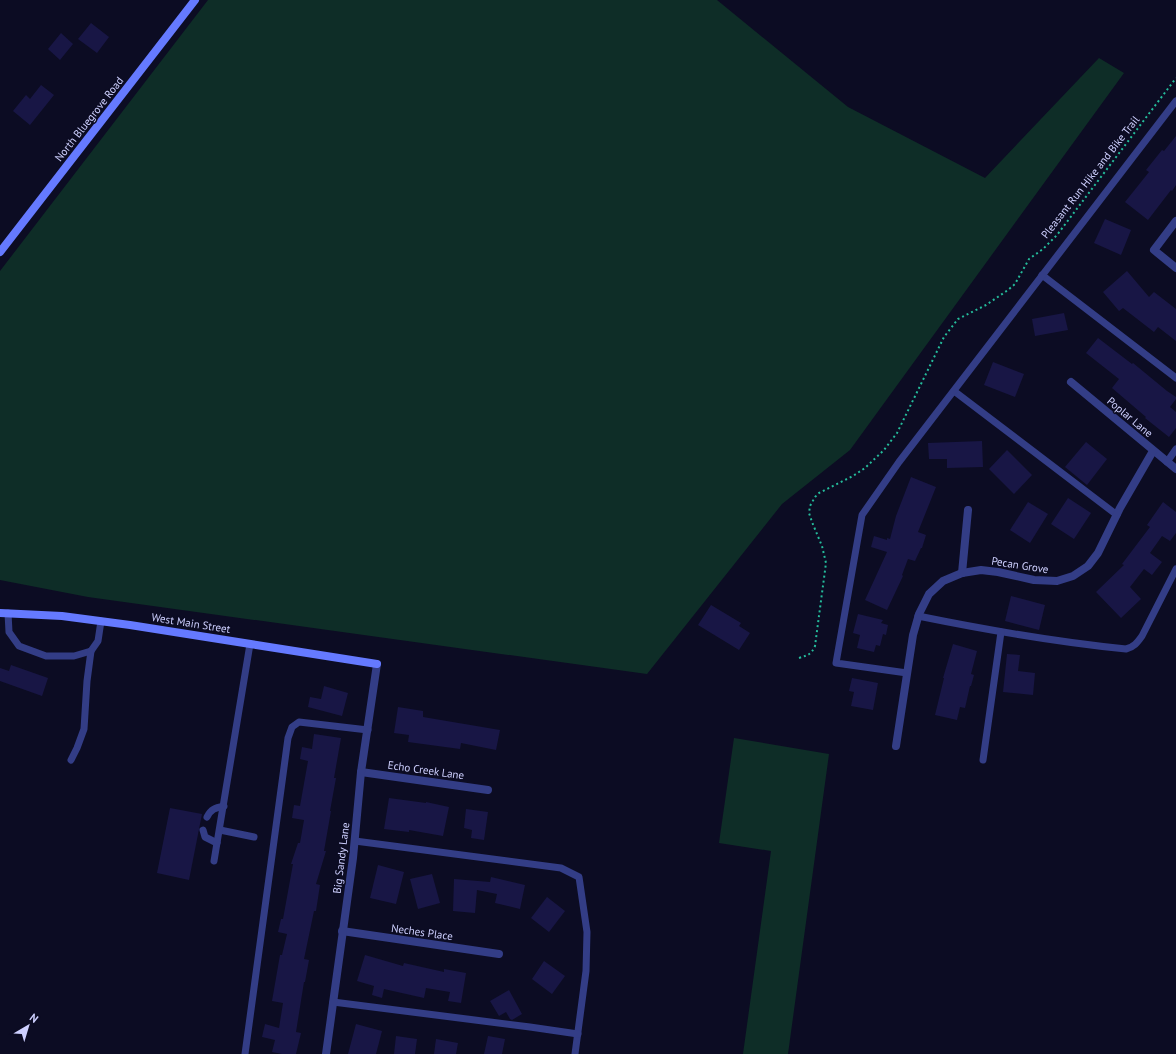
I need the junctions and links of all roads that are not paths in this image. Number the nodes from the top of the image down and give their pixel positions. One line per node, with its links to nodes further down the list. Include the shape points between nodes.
1 (195, 0): 4 (street, North Bluegrove Road)
2 (1176, 101): 6 (lane)
3 (1176, 221): 5 (street, via 1154,250)
4 (0, 252)
5 (1176, 268)
6 (1042, 276): 7 (lane); 9 (lane)
7 (1176, 378)
8 (1071, 382): 11 (street, Poplar Lane)
9 (954, 391): 15 (lane); 25 (lane, via 862,514 836,663)
10 (1176, 449): 12 (lane)
11 (1153, 451): 12 (street, Poplar Lane); 15 (street, Pecan Grove)
12 (1167, 462): 13 (street, Poplar Lane)
13 (1176, 469)
14 (968, 510): 17 (street)
15 (1116, 515): 17 (street, Pecan Grove, via 1098,553 1088,566 1073,576 1057,581 1034,580 981,570)
16 (1176, 568): 21 (lane, via 1142,636 1132,647 1126,649 1071,643)
17 (962, 573): 19 (street, Pecan Grove, via 943,581 929,594)
18 (4, 613): 20 (street, West Main Street); 23 (lane, via 9,632 19,646 46,656 74,656)
19 (918, 616): 21 (lane); 25 (street, Pecan Grove)
20 (101, 621): 22 (street, West Main Street); 23 (lane, via 98,640)
21 (1001, 632): 29 (lane)
22 (250, 644): 24 (street, West Main Street); 32 (lane)
23 (91, 651): 28 (lane, via 86,681 84,729)
24 (377, 664): 26 (street, Big Sandy Lane)
25 (907, 673): 27 (street, Pecan Grove)
26 (368, 730): 30 (street, Big Sandy Lane); 44 (lane, via 299,722 292,727 288,738)
27 (896, 746)
28 (71, 760)
29 (983, 760)
30 (362, 772): 31 (street, Echo Creek Lane); 37 (street, Big Sandy Lane)
31 (488, 790)
32 (224, 806): 33 (lane, via 214,808); 35 (lane)
33 (206, 817)
34 (203, 830): 38 (lane, via 205,837)
35 (220, 830): 36 (lane); 38 (lane)
36 (254, 836)
37 (355, 841): 40 (street, Big Sandy Lane); 43 (lane, via 560,868 579,877 587,932 586,971)
38 (217, 844): 39 (lane)
39 (214, 861)
40 (342, 931): 41 (street, Neches Place); 42 (street, Big Sandy Lane)
41 (499, 954)
42 (333, 1002): 43 (lane); 45 (street, Big Sandy Lane)
43 (578, 1034): 46 (lane)
44 (245, 1054)
45 (326, 1054)
46 (575, 1054)

